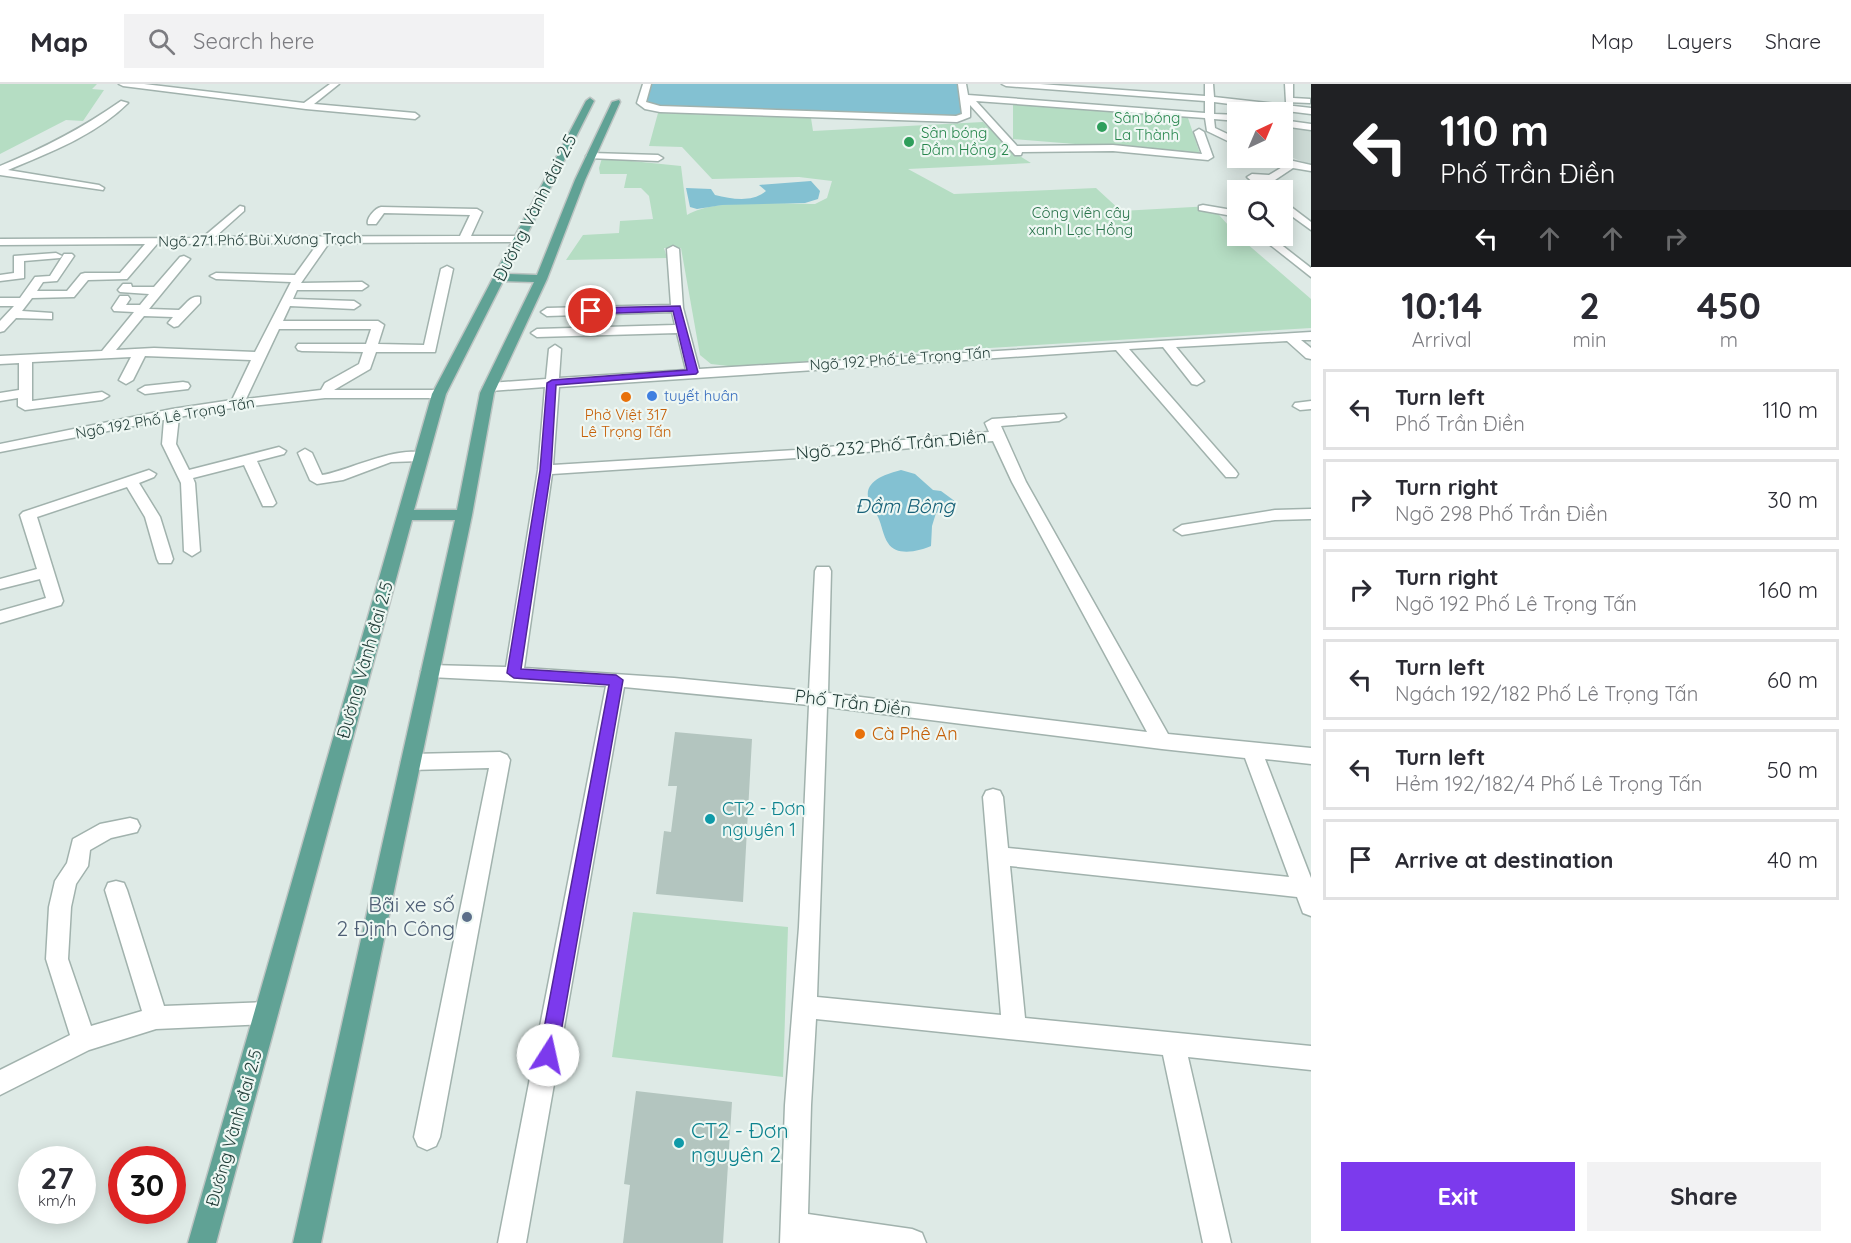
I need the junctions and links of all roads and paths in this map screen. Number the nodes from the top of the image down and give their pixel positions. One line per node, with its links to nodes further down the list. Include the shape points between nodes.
1 (123, 84): 8 (street)
2 (335, 84): 15 (street)
3 (647, 84): 13 (street, via 641,103 660,109 957,119 967,115)
4 (962, 84): 13 (street)
5 (1005, 84): 9 (street)
6 (1209, 84): 9 (street)
7 (1289, 84): 12 (street, via 1289,100)
8 (170, 87): 15 (street)
9 (1209, 99): 16 (street); 18 (street)
10 (590, 101): 22 (main road, Đường Vành đai 2.5)
11 (616, 102): 22 (main road, Đường Vành đai 2.5)
12 (1311, 102)
13 (968, 103): 18 (street, via 968,98); 20 (street)
14 (124, 104): 32 (street, via 54,147)
15 (306, 106): 17 (street)
16 (1311, 111)
17 (415, 116)
18 (1210, 116): 19 (street); 26 (street, via 1210,129)
19 (1227, 117)
20 (987, 119): 23 (street); 25 (street, via 1017,151 1113,148 1208,157)
21 (1293, 125): 24 (street)
22 (591, 127): 27 (main road, Đường Vành đai 2.5, via 601,145); 42 (main road, Đường Vành đai 2.5)
23 (858, 127)
24 (1311, 127)
25 (1199, 132)
26 (1227, 138)
27 (591, 156): 28 (street); 58 (main road, Đường Vành đai 2.5)
28 (658, 158)
29 (1293, 165): 31 (street)
30 (1286, 168): 33 (street, via 1271,178 1252,177)
31 (1311, 168)
32 (0, 171): 34 (street)
33 (1256, 180)
34 (99, 188)
35 (1203, 208): 37 (street)
36 (240, 209): 45 (street)
37 (1227, 212)
38 (1293, 212): 40 (street)
39 (372, 222): 41 (street, via 381,210 477,212)
40 (1311, 227)
41 (464, 239): 42 (street, Ngõ 271 Phố Bùi Xương Trạch); 43 (street, Ngõ 271 Phố Bùi Xương Trạch)
42 (519, 239): 56 (main road, Đường Vành đai 2.5)
43 (326, 240): 45 (street, Ngõ 271 Phố Bùi Xương Trạch); 59 (street)
44 (138, 241): 46 (street, Ngõ 271 Phố Bùi Xương Trạch); 47 (street, Ngõ 271 Phố Bùi Xương Trạch); 55 (street)
45 (205, 241): 47 (street, Ngõ 271 Phố Bùi Xương Trạch)
46 (0, 242)
47 (154, 242): 55 (street, via 123,277)
48 (1276, 246): 53 (street)
49 (673, 249): 68 (street)
50 (184, 259): 62 (street)
51 (447, 268): 84 (street, via 430,349)
52 (338, 274): 61 (street, via 331,274)
53 (1311, 274)
54 (216, 276): 59 (street)
55 (108, 277): 63 (street, via 85,276 70,294)
56 (500, 277): 58 (main road); 102 (main road, Đường Vành đai 2.5)
57 (0, 278): 63 (street, via 20,276 18,258 62,256 53,279 39,279)
58 (541, 279): 97 (main road, Đường Vành đai 2.5)
59 (296, 283): 61 (street); 66 (street)
60 (364, 285): 61 (street)
61 (323, 288)
62 (158, 291): 69 (street); 69 (street, via 130,293 118,308)
63 (26, 298): 65 (street); 71 (street)
64 (196, 300): 72 (street)
65 (0, 302)
66 (286, 302): 67 (street); 75 (street)
67 (354, 305)
68 (677, 308): 70 (street); 77 (street)
69 (141, 310): 72 (street); 87 (street)
70 (547, 312)
71 (13, 314): 73 (street); 76 (street)
72 (182, 314): 74 (street)
73 (48, 316)
74 (173, 324)
75 (276, 325): 84 (street, via 378,325); 89 (street)
76 (0, 328)
77 (682, 329): 78 (street); 92 (street)
78 (537, 333)
79 (1311, 336): 80 (street, Ngõ 192 Phố Lê Trọng Tấn)
80 (1291, 338): 81 (street, Ngõ 192 Phố Lê Trọng Tấn); 88 (street)
81 (1167, 344): 82 (street, Ngõ 192 Phố Lê Trọng Tấn); 94 (street)
82 (1119, 346): 92 (street, Ngõ 192 Phố Lê Trọng Tấn); 116 (street)
83 (302, 347): 84 (street)
84 (372, 348): 101 (street, via 365,366 330,386)
85 (555, 349): 95 (street)
86 (140, 353): 87 (street); 89 (street); 93 (street)
87 (106, 354): 90 (street, via 90,361)
88 (1311, 355)
89 (259, 356): 105 (street)
90 (26, 358): 91 (street); 100 (street)
91 (0, 360)
92 (693, 372): 95 (street, Ngõ 192 Phố Lê Trọng Tấn)
93 (126, 380)
94 (1197, 381)
95 (552, 383): 97 (street, Ngõ 192 Phố Lê Trọng Tấn); 114 (street)
96 (183, 386): 98 (street)
97 (490, 387): 122 (main road, Đường Vành đai 2.5)
98 (164, 388): 99 (street); 106 (street)
99 (145, 390)
100 (25, 393): 103 (street, via 25,405); 104 (street)
101 (325, 394): 102 (street, Ngõ 192 Phố Lê Trọng Tấn); 105 (street, Ngõ 192 Phố Lê Trọng Tấn)
102 (439, 394): 112 (main road, Đường Vành đai 2.5)
103 (102, 396)
104 (0, 398)
105 (237, 403): 106 (street, Ngõ 192 Phố Lê Trọng Tấn)
106 (168, 414): 109 (street, Ngõ 192 Phố Lê Trọng Tấn); 117 (street, via 169,444)
107 (1059, 417): 108 (street, via 992,423)
108 (997, 436): 114 (street, Ngõ 232 Phố Trần Điền); 134 (street, Ngõ 232 Phố Trần Điền)
109 (0, 448)
110 (279, 451): 113 (street)
111 (305, 453): 112 (street, via 317,480 338,477 389,458)
112 (421, 457): 121 (main road, Đường Vành đai 2.5)
113 (249, 459): 117 (street); 119 (street)
114 (545, 470): 131 (street)
115 (149, 474): 118 (street)
116 (1231, 474)
117 (185, 476): 124 (street)
118 (130, 481): 125 (street, via 151,510); 126 (street, via 28,515)
119 (268, 503)
120 (1311, 514): 123 (street, via 1275,515)
121 (405, 515): 122 (main road); 144 (main road, Đường Vành đai 2.5)
122 (464, 515): 130 (main road, Đường Vành đai 2.5)
123 (1182, 530)
124 (192, 551)
125 (165, 559)
126 (46, 572): 128 (street); 129 (street, via 55,601)
127 (823, 572): 133 (street)
128 (0, 584)
129 (0, 617)
130 (430, 671): 131 (street, Phố Trần Điền); 137 (main road, Đường Vành đai 2.5)
131 (514, 673): 132 (street, Phố Trần Điền)
132 (616, 680): 133 (street, Phố Trần Điền); 155 (street)
133 (818, 698): 134 (street, Phố Trần Điền); 143 (street)
134 (1162, 742): 135 (street, Phố Trần Điền)
135 (1252, 751): 136 (street, Phố Trần Điền); 142 (street)
136 (1311, 756)
137 (411, 762): 151 (street, via 500,760); 154 (main road, Đường Vành đai 2.5)
138 (993, 797): 140 (street)
139 (130, 826): 147 (street, via 107,830 80,845 77,866 66,881 60,907 57,959)
140 (998, 856): 142 (street); 146 (street)
141 (116, 890): 145 (street)
142 (1309, 894)
143 (806, 1007): 146 (street); 152 (street)
144 (266, 1013): 145 (street); 153 (main road, Đường Vành đai 2.5)
145 (156, 1018): 147 (street)
146 (1014, 1028): 148 (street)
147 (84, 1040): 150 (street)
148 (1173, 1044): 149 (street); 157 (street)
149 (1311, 1058)
150 (0, 1083)
151 (427, 1137)
152 (794, 1235): 156 (street)
153 (202, 1243)
154 (307, 1243)
155 (512, 1243)
156 (912, 1243)
157 (1217, 1243)

